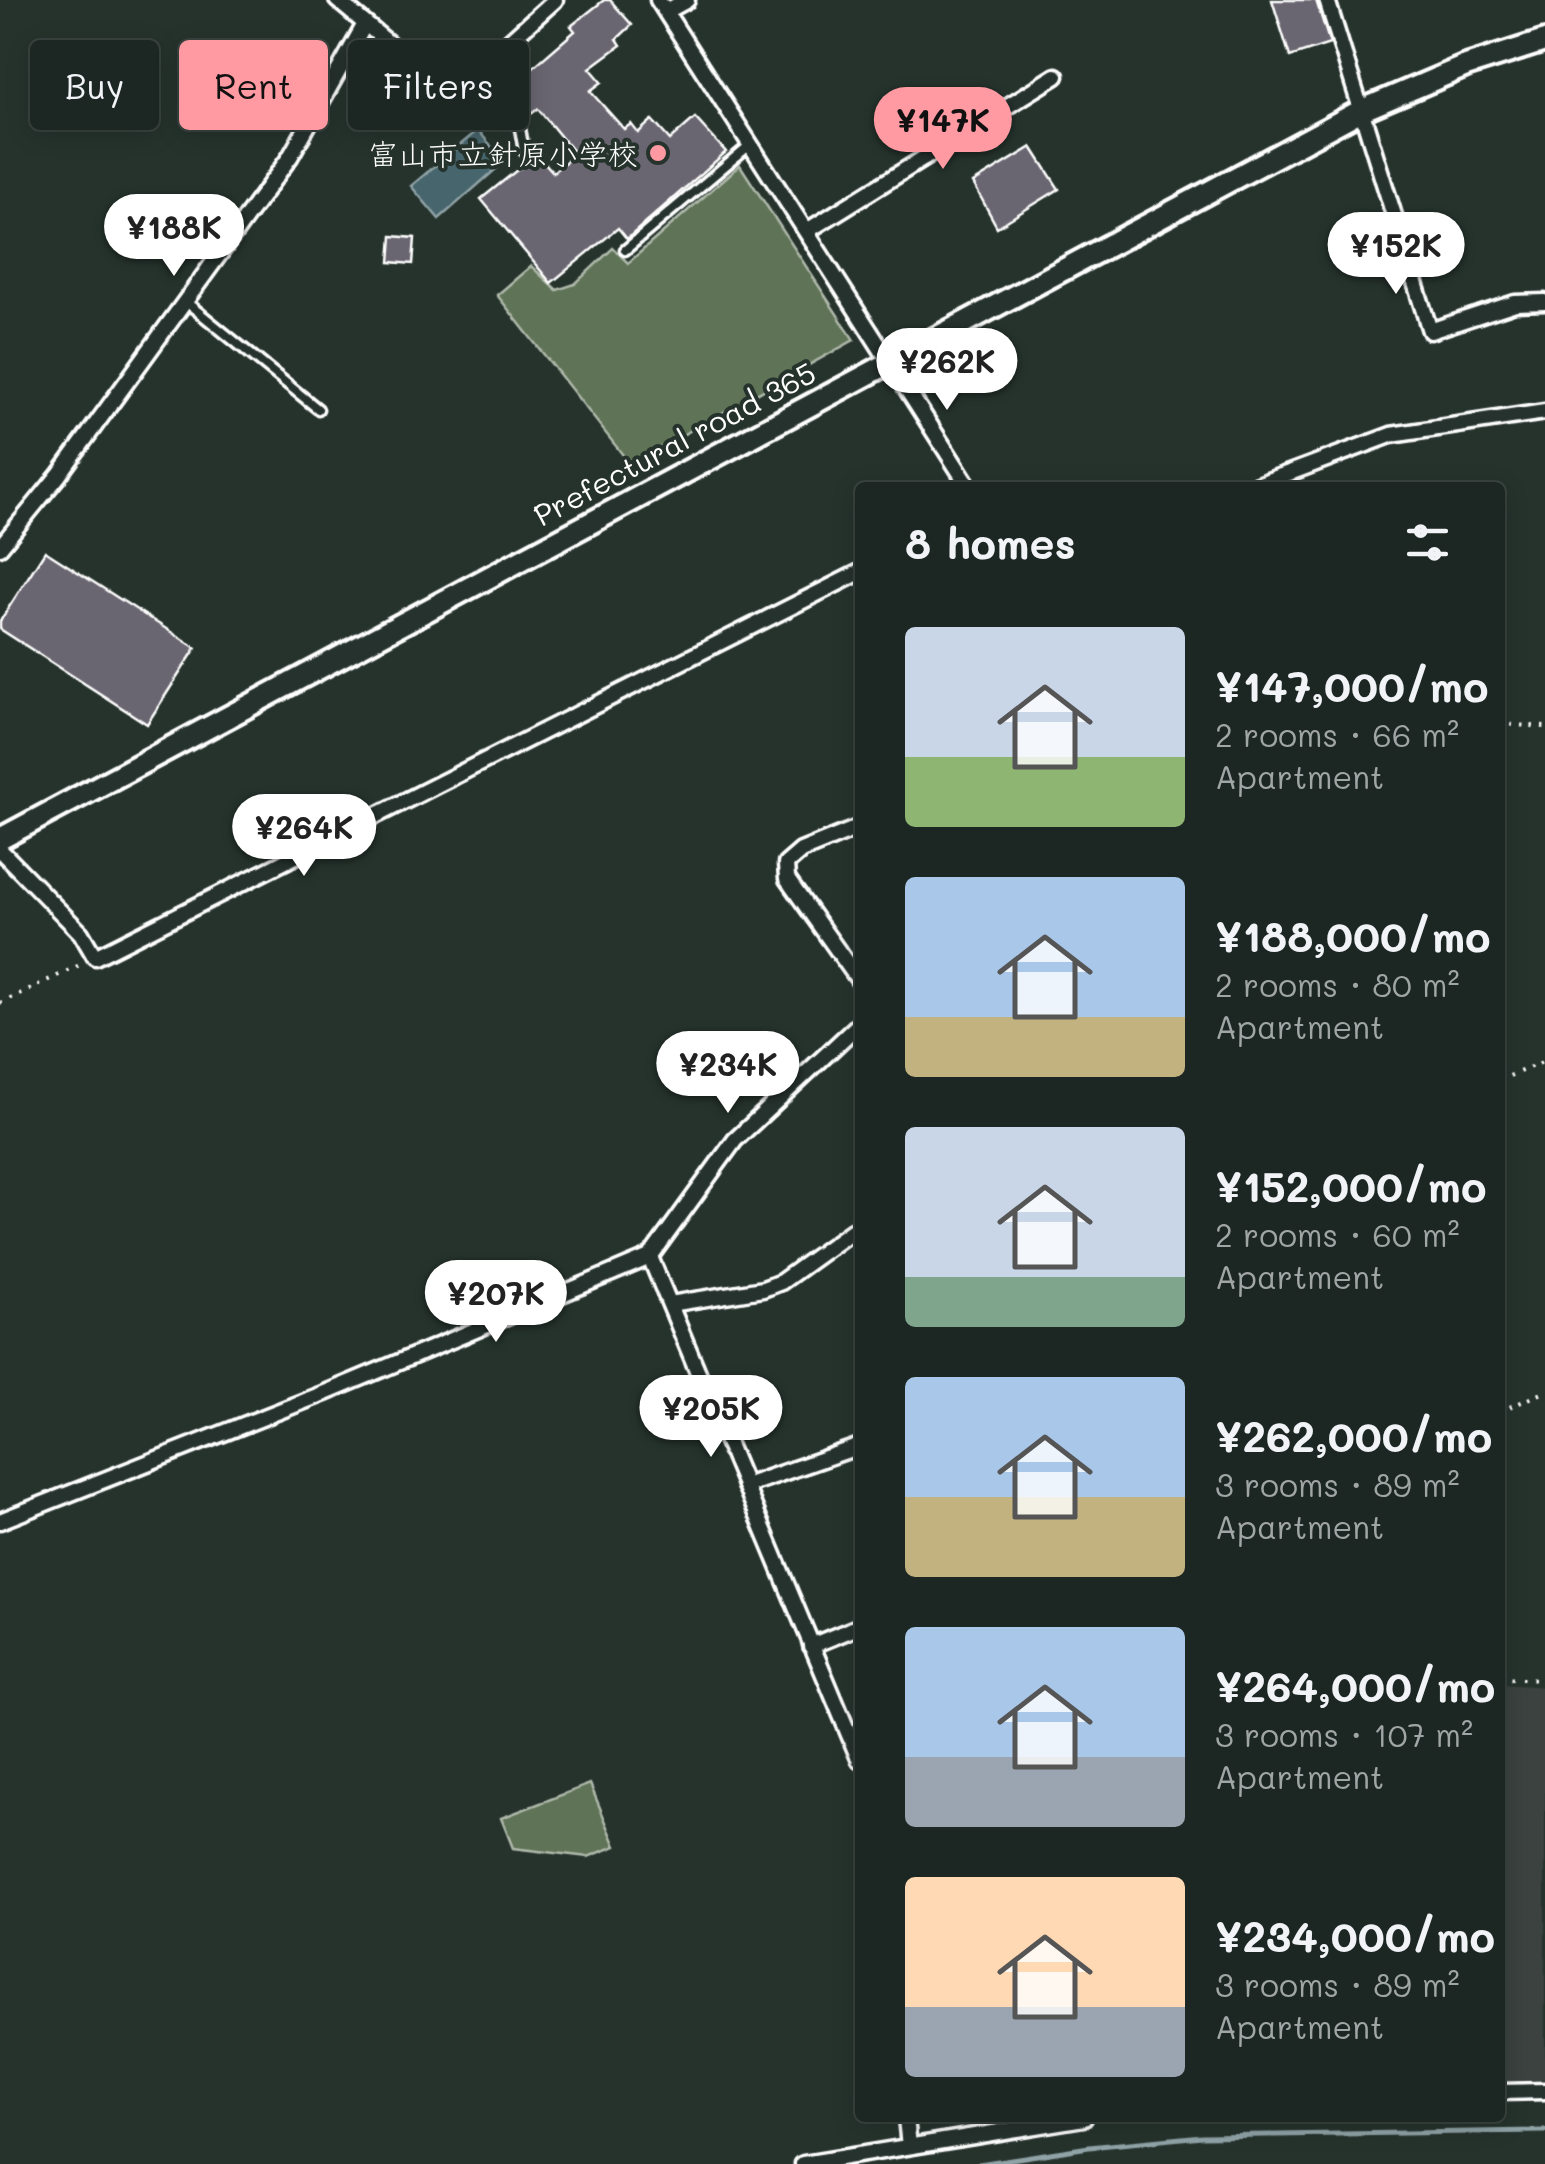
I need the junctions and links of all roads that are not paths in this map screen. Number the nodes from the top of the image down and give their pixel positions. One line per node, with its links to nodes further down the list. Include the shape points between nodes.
1 (555, 0): 8 (street)
2 (687, 0): 5 (street)
3 (1327, 0): 11 (street)
4 (339, 1): 6 (street)
5 (662, 6): 13 (street)
6 (365, 24): 7 (street); 17 (street, via 290,157)
7 (384, 40)
8 (511, 40)
9 (1545, 41): 11 (main road, Prefectural road 365)
10 (1056, 76): 15 (street)
11 (1360, 111): 18 (street, via 1430,331 1515,303); 19 (main road, Prefectural road 365)
12 (520, 130): 14 (lane)
13 (750, 144): 15 (street); 16 (lane)
14 (524, 151)
15 (808, 231): 19 (street)
16 (626, 250)
17 (185, 302): 20 (lane); 24 (street)
18 (1545, 302)
19 (888, 363): 22 (street); 27 (main road, Prefectural road 365)
20 (318, 410)
21 (1545, 412): 23 (street, via 1391,435)
22 (966, 482)
23 (1265, 482)
24 (0, 547)
25 (855, 575): 28 (street, via 96,957)
26 (855, 830): 29 (street, via 800,851 786,864 787,879)
27 (0, 838)
28 (0, 850)
29 (855, 975)
30 (855, 1028): 32 (street, via 736,1140)
31 (855, 1230): 33 (street, via 763,1290)
32 (650, 1257): 33 (street); 36 (street)
33 (670, 1304): 35 (street)
34 (855, 1448): 35 (street)
35 (745, 1486): 38 (street)
36 (0, 1521)
37 (855, 1628): 38 (street)
38 (811, 1646): 39 (street)
39 (855, 1749)
40 (1545, 2091): 41 (street)
41 (1505, 2092)
42 (907, 2122): 44 (street)
43 (1059, 2122): 44 (street)
44 (910, 2146): 45 (street)
45 (803, 2164)

